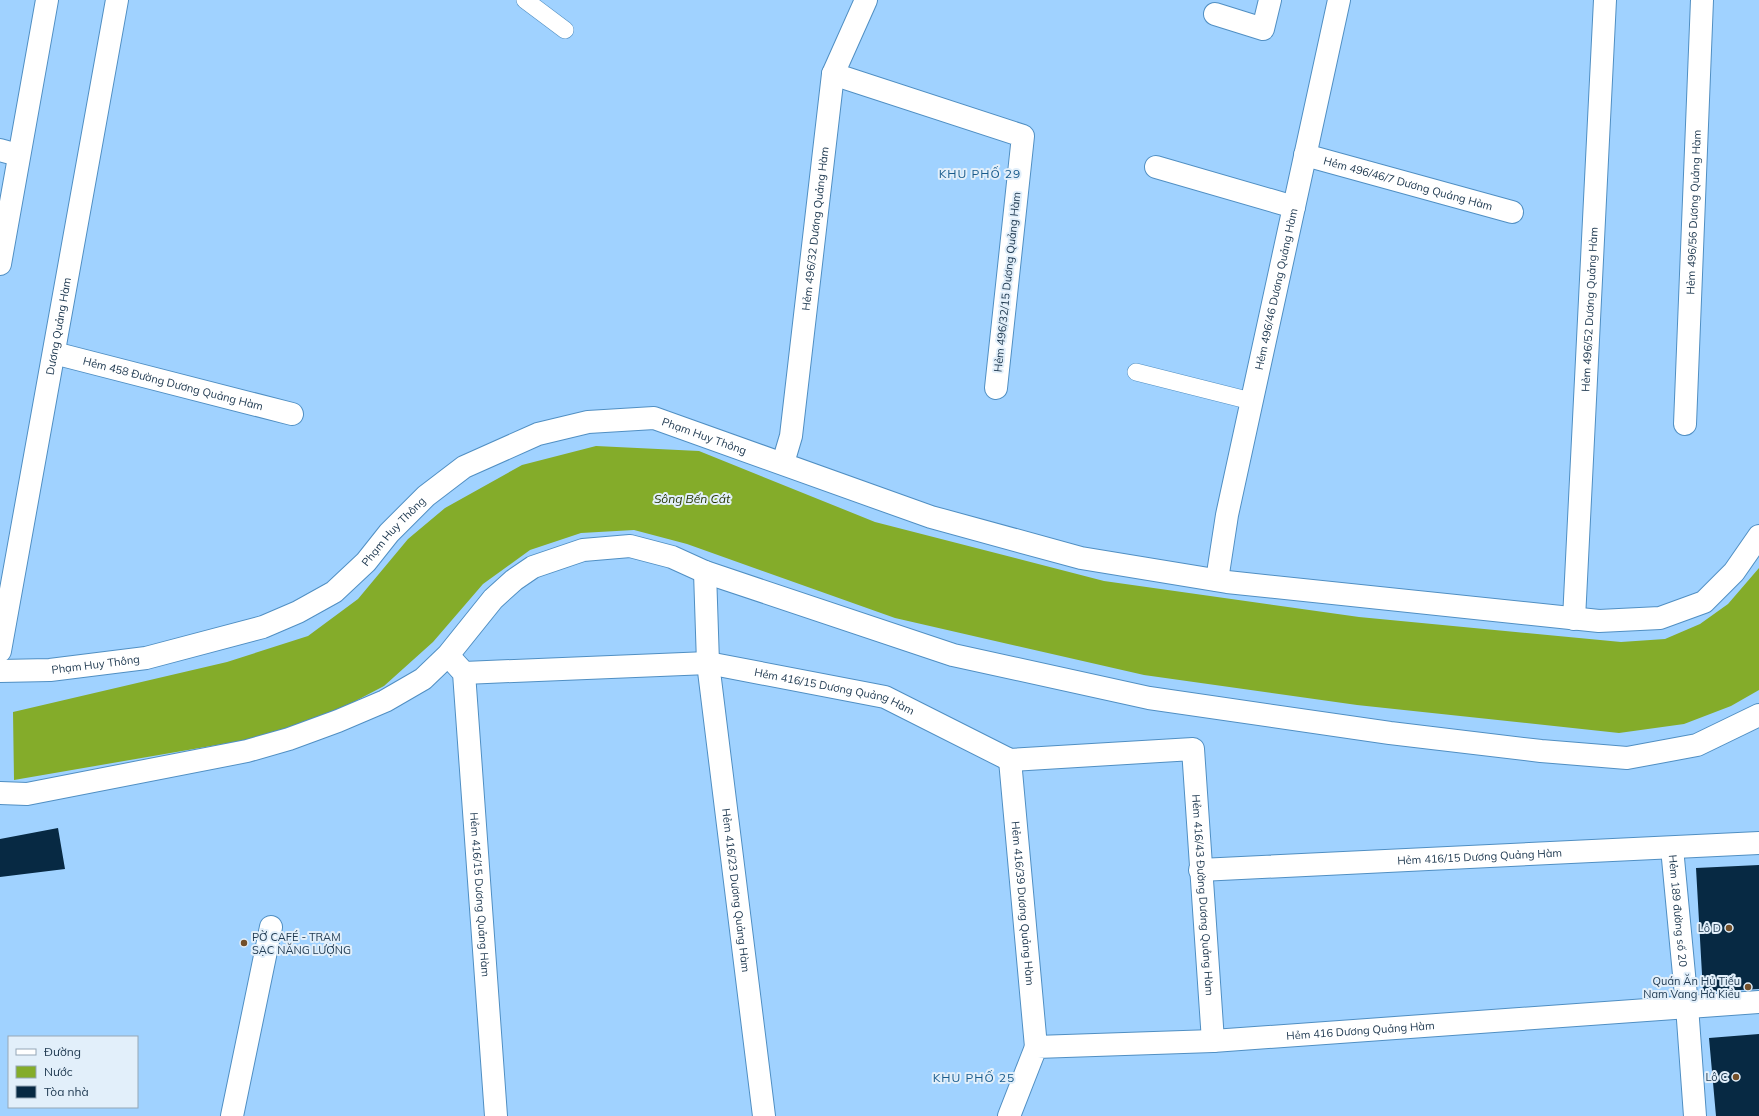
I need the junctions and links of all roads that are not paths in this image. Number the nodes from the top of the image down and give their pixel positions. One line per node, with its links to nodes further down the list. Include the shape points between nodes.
1 (47, 0): 12 (street)
2 (117, 0): 18 (street, Dương Quảng Hàm)
3 (525, 0): 10 (lane)
4 (866, 0): 11 (street, Hẻm 496/32 Dương Quảng Hàm)
5 (1270, 0): 9 (street, via 1263,29)
6 (1339, 0): 13 (street, Hẻm 496/46 Dương Quảng Hàm)
7 (1605, 0): 28 (street, Hẻm 496/52 Dương Quảng Hàm)
8 (1702, 0): 23 (street, Hẻm 496/56 Dương Quảng Hàm)
9 (1215, 14)
10 (565, 30)
11 (833, 74): 20 (street, Hẻm 496/32/15 Dương Quảng Hàm, via 1023,136); 24 (street, Hẻm 496/32 Dương Quảng Hàm, via 791,436)
12 (9, 152): 17 (street)
13 (1305, 155): 15 (street, Hẻm 496/46 Dương Quảng Hàm); 16 (street, Hẻm 496/46/7 Dương Quảng Hàm)
14 (1156, 167): 15 (street)
15 (1294, 207): 21 (street, Hẻm 496/46 Dương Quảng Hàm)
16 (1512, 212)
17 (0, 264)
18 (54, 353): 22 (street, Hẻm 458 Đường Dương Quảng Hàm); 29 (street, Dương Quảng Hàm)
19 (1136, 372): 21 (lane)
20 (996, 388)
21 (1251, 401): 27 (street, Hẻm 496/46 Dương Quảng Hàm, via 1227,515)
22 (292, 414)
23 (1685, 424)
24 (783, 463): 27 (street, Phạm Huy Thông, via 931,517 1074,556); 32 (street, Phạm Huy Thông, via 654,418 588,422 538,434 464,466 426,496 389,532 366,562 334,592 298,612 263,627 146,658 50,670)
25 (1759, 536): 28 (street, Phạm Huy Thông, via 1734,572 1704,602 1660,618 1599,621)
26 (705, 572): 30 (street, via 672,557 630,546 583,550 534,567 514,580 493,599); 31 (street, Hẻm 416/23 Dương Quảng Hàm); 34 (street, via 953,655 1149,698 1390,733 1541,751 1627,758 1697,745)
27 (1217, 580): 28 (street, Phạm Huy Thông)
28 (1574, 618)
29 (0, 652)
30 (448, 656): 33 (street); 36 (street, via 423,679 385,701 289,739 247,751 27,794)
31 (708, 664): 33 (street, Hẻm 416/15 Dương Quảng Hàm); 35 (street, Hẻm 416/15 Dương Quảng Hàm, via 885,696); 47 (street, Hẻm 416/23 Dương Quảng Hàm)
32 (0, 671)
33 (464, 673): 46 (street, Hẻm 416/15 Dương Quảng Hàm)
34 (1759, 715)
35 (1010, 760): 39 (street, Hẻm 416/43 Đường Dương Quảng Hàm, via 1193,749); 44 (street, Hẻm 416/39 Dương Quảng Hàm)
36 (0, 793)
37 (1759, 843): 38 (street, Hẻm 416/15 Dương Quảng Hàm)
38 (1672, 848): 39 (street, Hẻm 416/15 Dương Quảng Hàm); 42 (street, Hẻm 189 đường số 20)
39 (1200, 870): 43 (street, Hẻm 416/43 Đường Dương Quảng Hàm)
40 (271, 927): 45 (street)
41 (1759, 1002): 42 (street, Hẻm 416 Dương Quảng Hàm)
42 (1687, 1006): 43 (street, Hẻm 416 Dương Quảng Hàm); 49 (street, Hẻm 189 đường số 20)
43 (1213, 1040): 44 (street, Hẻm 416 Dương Quảng Hàm)
44 (1036, 1047): 48 (street)
45 (232, 1116)
46 (496, 1116)
47 (764, 1116)
48 (1009, 1116)
49 (1695, 1116)

